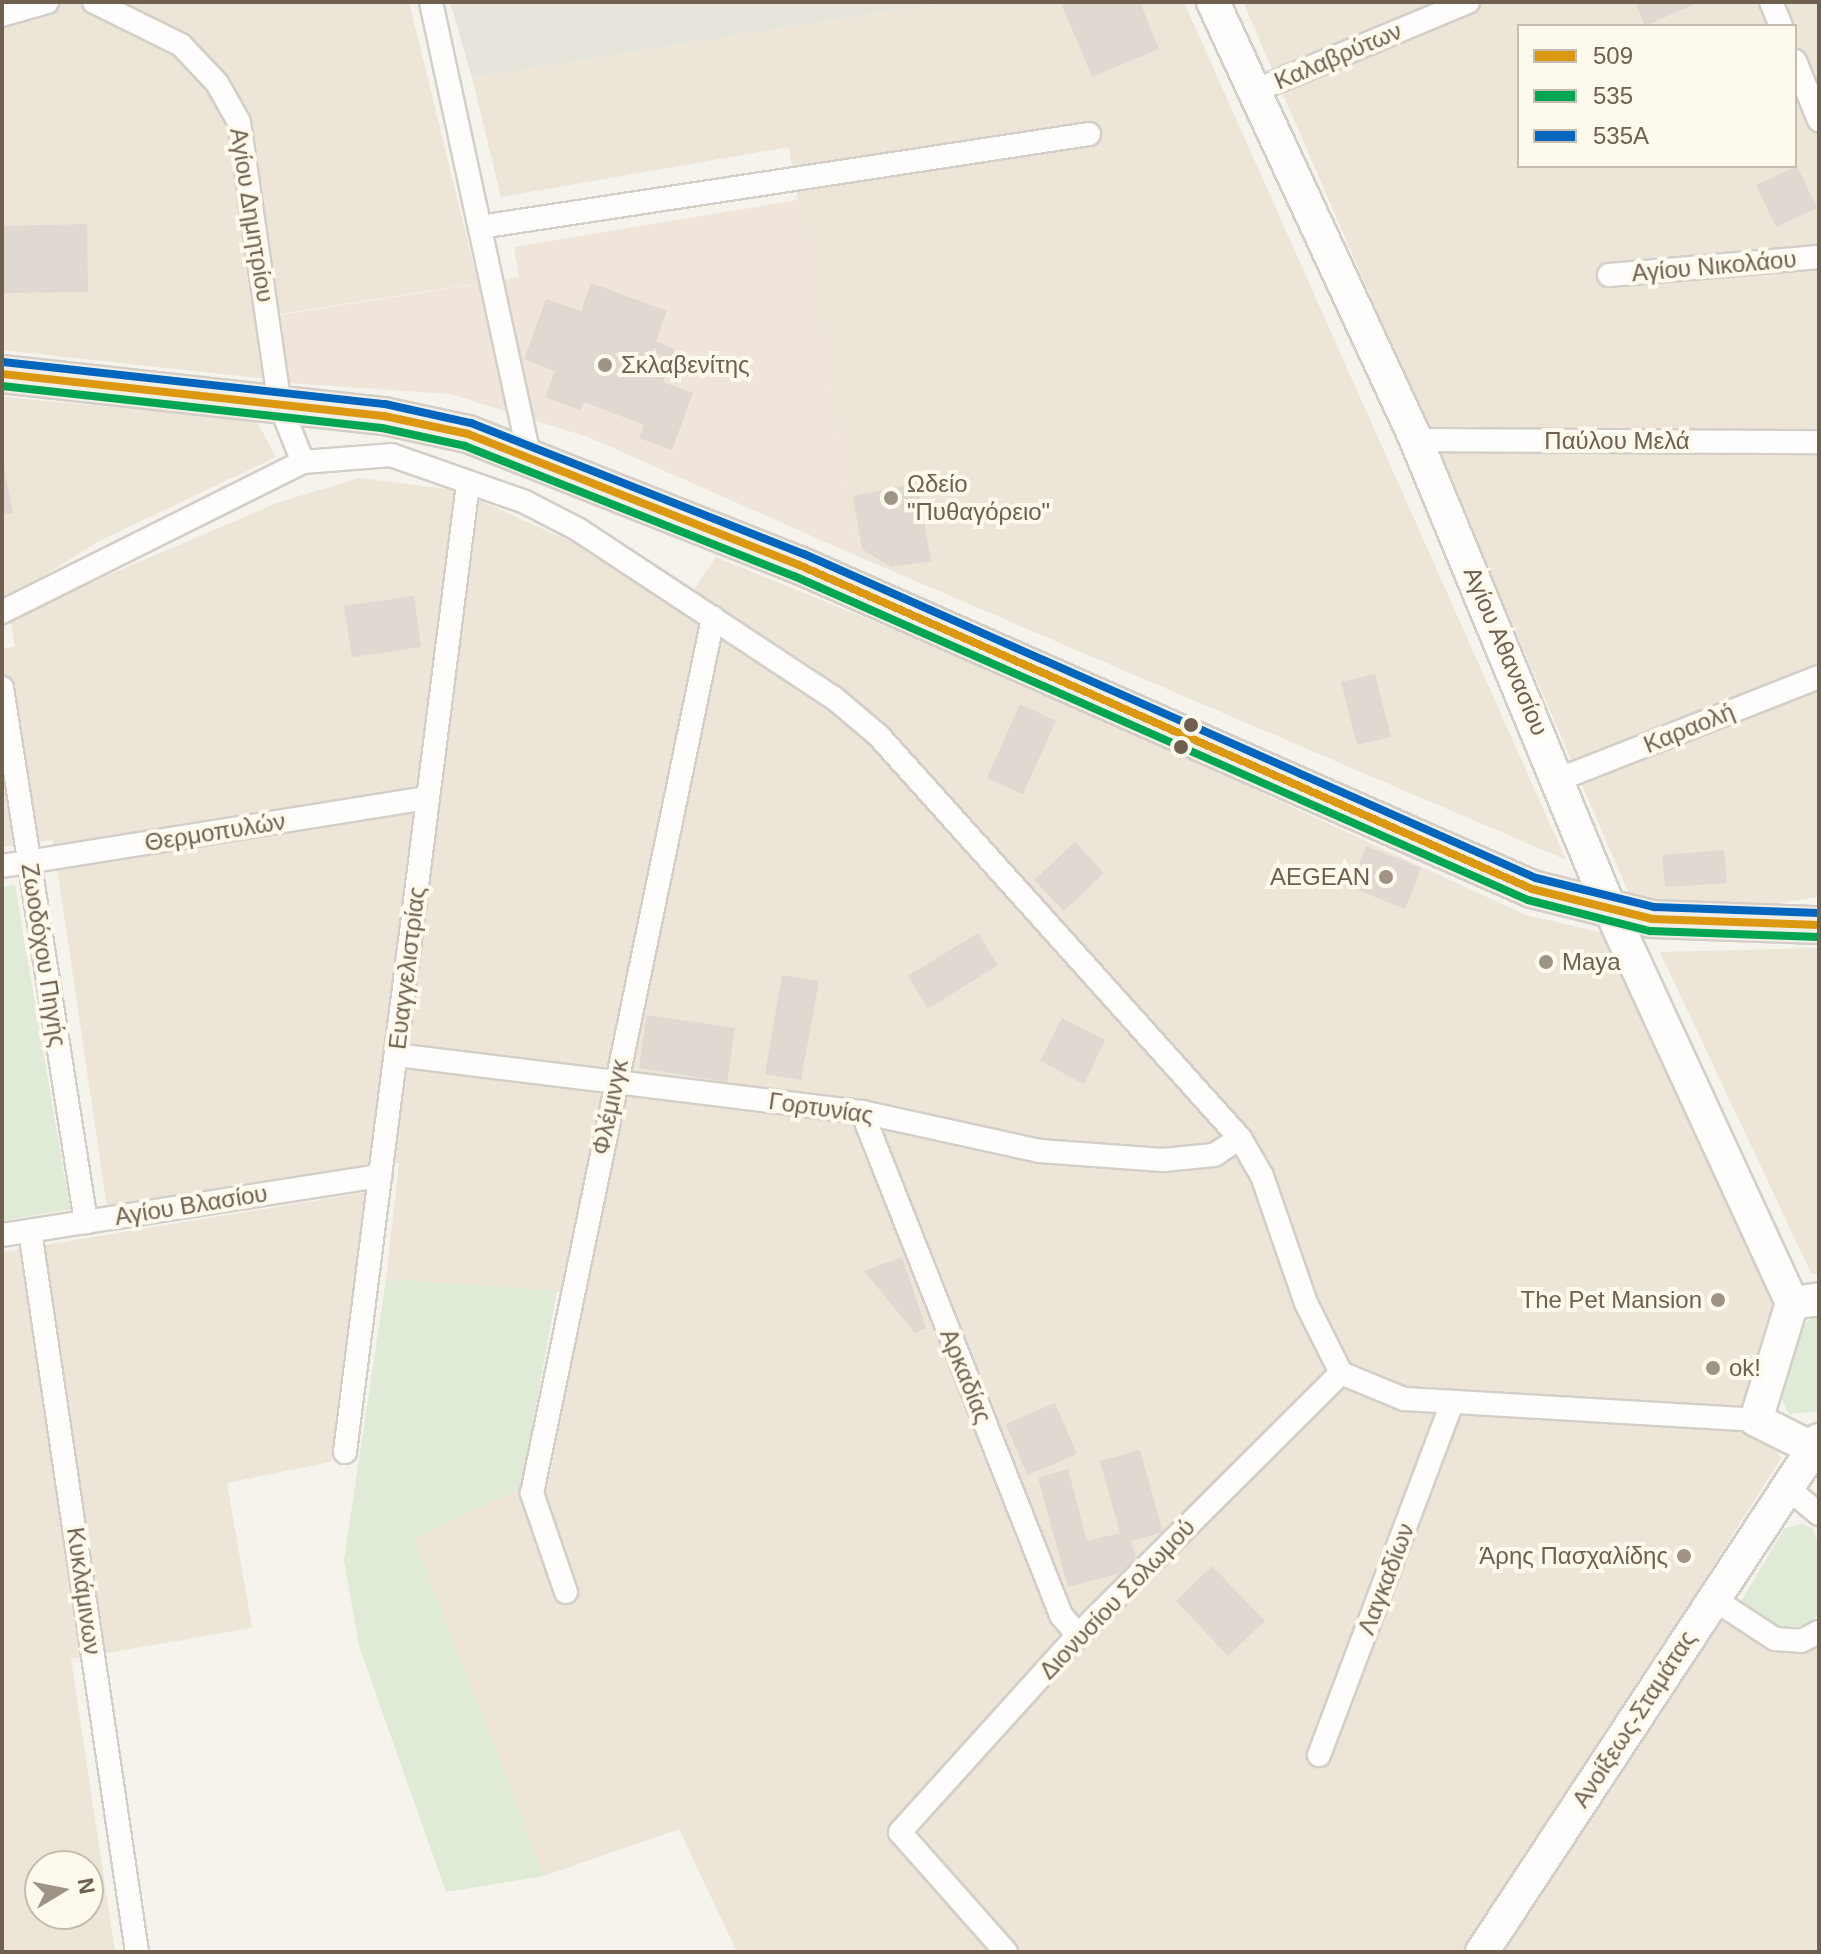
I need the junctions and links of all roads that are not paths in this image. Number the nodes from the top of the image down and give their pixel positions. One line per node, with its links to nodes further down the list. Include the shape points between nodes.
1 (47, 2): 7 (street)
2 (94, 2): 17 (street, Αγίου Δημητρίου, via 181,45 217,83 239,122)
3 (431, 2): 13 (street)
4 (1213, 2): 10 (street, Αγίου Αθανασίου)
5 (1468, 2): 10 (street, Καλαβρύτων)
6 (1771, 2): 8 (street)
7 (2, 15)
8 (1780, 24)
9 (1797, 68): 11 (street)
10 (1254, 91): 18 (street, Αγίου Αθανασίου)
11 (1819, 120)
12 (1089, 134): 13 (street)
13 (480, 227): 20 (street)
14 (1819, 257): 15 (street, Αγίου Νικολάου)
15 (1609, 275)
16 (2, 374): 17 (main road)
17 (280, 405): 20 (main road, via 384,416); 21 (street, Αγίου Δημητρίου)
18 (1416, 440): 19 (street, Παύλου Μελά); 27 (street, Αγίου Αθανασίου)
19 (1819, 442)
20 (528, 452): 31 (main road, via 1487,871)
21 (303, 462): 22 (street, via 391,455); 23 (street)
22 (468, 484): 24 (street, via 579,530); 28 (street, Ευαγγελιστρίας)
23 (2, 612)
24 (713, 618): 34 (street, Φλέμινγκ); 36 (street, via 878,735)
25 (1819, 677): 27 (street, Καραολή)
26 (2, 688): 29 (street, Ζωοδόχου Πηγής)
27 (1560, 779): 31 (street, Αγίου Αθανασίου)
28 (428, 798): 29 (street, Θερμοπυλών); 33 (street, Ευαγγελιστρίας)
29 (29, 862): 30 (street, Θερμοπυλών); 38 (street, Ζωοδόχου Πηγής)
30 (2, 866)
31 (1610, 909): 32 (main road, via 1728,926); 41 (street, Αγίου Αθανασίου)
32 (1819, 925)
33 (396, 1055): 34 (street, Γορτυνίας); 37 (street, Ευαγγελιστρίας)
34 (615, 1080): 35 (street, Γορτυνίας); 49 (street, Φλέμινγκ, via 532,1493)
35 (862, 1112): 36 (street, Γορτυνίας, via 1040,1151 1163,1160 1214,1155); 51 (street, Αρκαδίας, via 1061,1615)
36 (1240, 1138): 42 (street, via 1262,1176 1306,1303)
37 (380, 1176): 38 (street, Αγίου Βλασίου); 46 (street, Ευαγγελιστρίας)
38 (86, 1222): 39 (street, Αγίου Βλασίου)
39 (30, 1231): 40 (street, Αγίου Βλασίου); 54 (street, Κυκλάμινων)
40 (2, 1235)
41 (1806, 1301): 44 (street)
42 (1341, 1373): 43 (street, via 1404,1399); 51 (street, Διονυσίου Σολωμού)
43 (1452, 1403): 44 (street); 53 (street, Λαγκαδίων)
44 (1756, 1420): 45 (street)
45 (1816, 1444): 47 (street, Ανοίξεως-Σταμάτας)
46 (345, 1452)
47 (1785, 1486): 48 (street); 50 (street, Ανοίξεως-Σταμάτας)
48 (1819, 1514)
49 (566, 1592)
50 (1712, 1598): 52 (street, via 1775,1639); 56 (street, Ανοίξεως-Σταμάτας)
51 (1078, 1635): 55 (street, Διονυσίου Σολωμού, via 900,1832)
52 (1817, 1639)
53 (1319, 1755)
54 (137, 1952)
55 (1006, 1952)
56 (1482, 1952)

